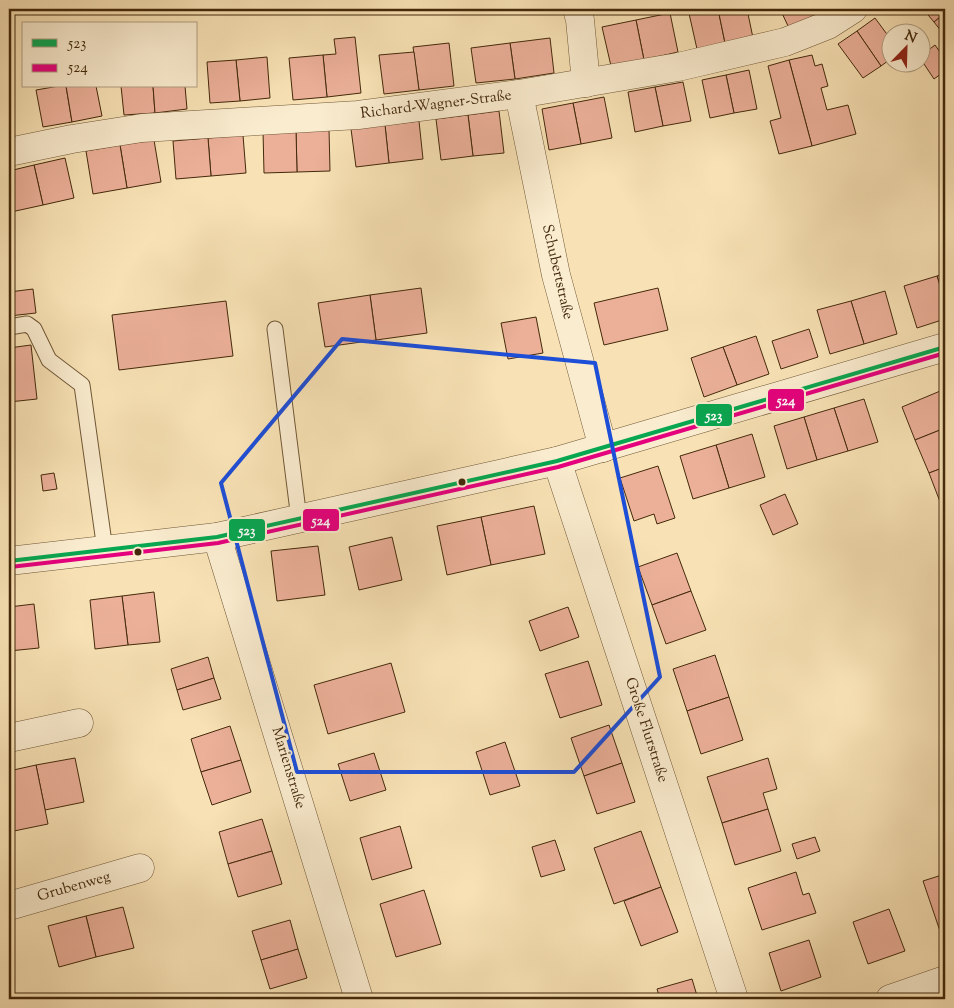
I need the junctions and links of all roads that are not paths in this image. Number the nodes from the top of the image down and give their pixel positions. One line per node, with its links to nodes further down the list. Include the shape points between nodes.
1 (577, 9): 3 (street)
2 (853, 9): 3 (street, Richard-Wagner-Straße, via 828,24 785,42 678,67)
3 (586, 82): 4 (street, Richard-Wagner-Straße)
4 (519, 94): 5 (street, Richard-Wagner-Straße, via 358,115 142,128); 9 (street, Schubertstraße, via 556,275)
5 (9, 152)
6 (9, 327): 13 (lane, via 27,324 34,329 49,360 82,385)
7 (275, 329): 11 (lane)
8 (945, 349): 9 (street)
9 (603, 448): 10 (street)
10 (557, 461): 11 (street); 21 (street, Große Flurstraße)
11 (299, 519): 12 (street)
12 (217, 537): 13 (street); 20 (street, Marienstraße)
13 (104, 550): 14 (street)
14 (9, 561)
15 (79, 724): 16 (street)
16 (9, 738)
17 (140, 868): 18 (street, Grubenweg)
18 (9, 906)
19 (945, 980): 22 (street)
20 (359, 999)
21 (734, 999)
22 (890, 999)

